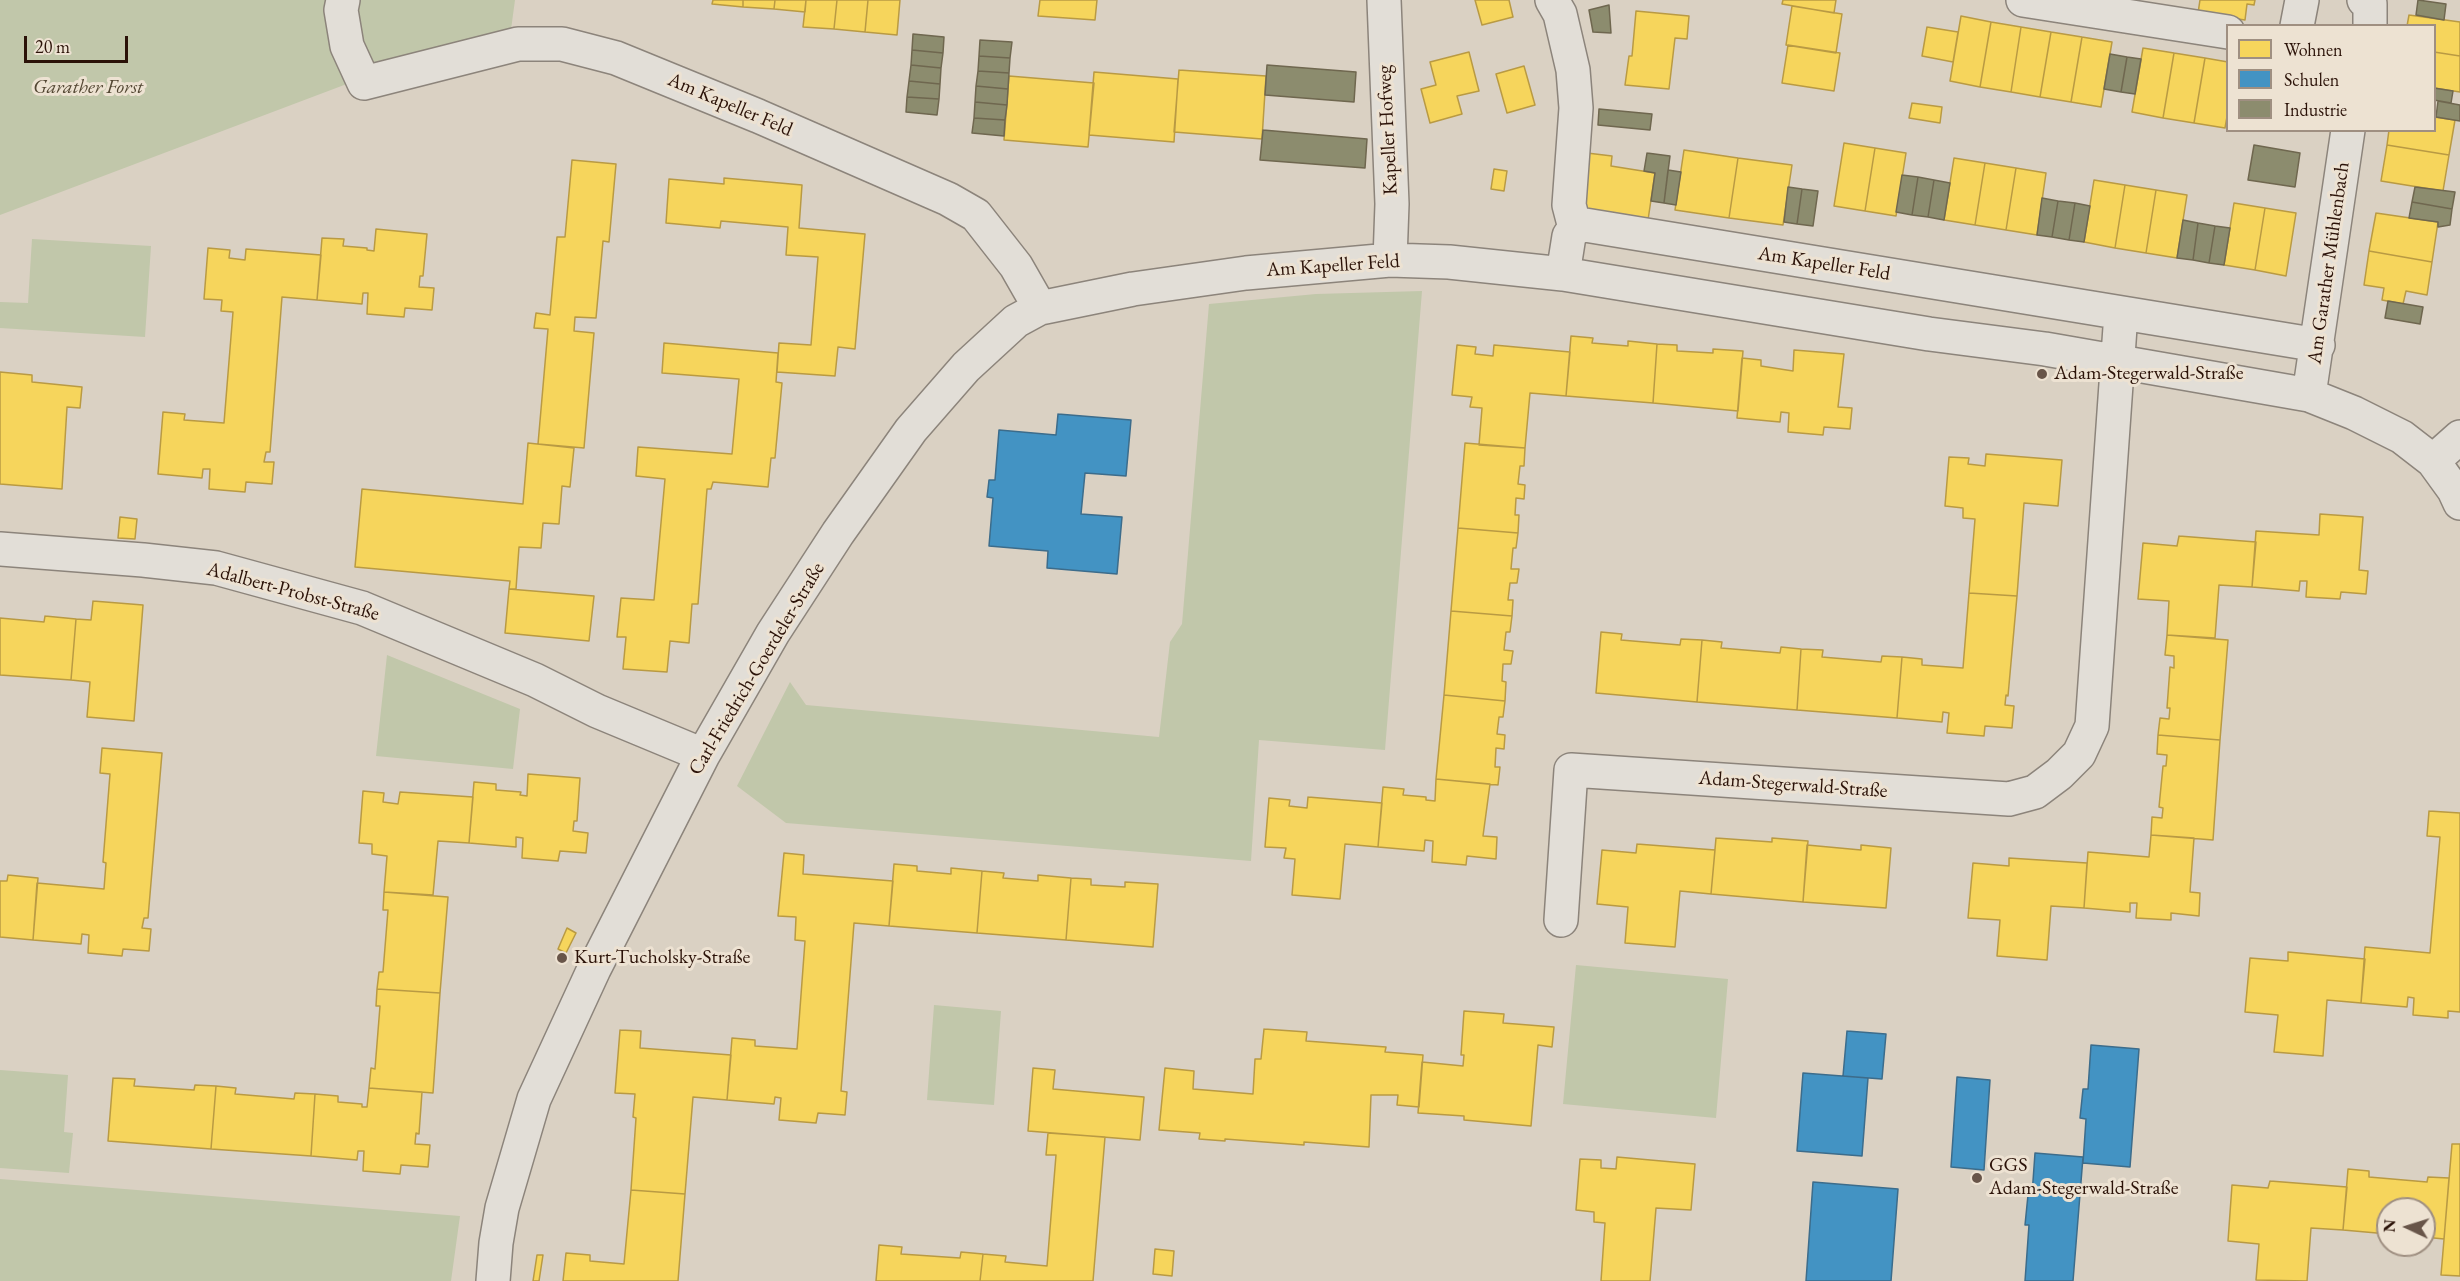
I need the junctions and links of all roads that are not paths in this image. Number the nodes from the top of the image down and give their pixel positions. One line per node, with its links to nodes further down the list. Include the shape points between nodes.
1 (343, 0): 15 (street, Am Kapeller Feld, via 341,10 348,46 364,83 518,44 562,44 616,58 779,125 976,215 1016,266)
2 (1384, 0): 12 (street, Kapeller Hofweg, via 1392,204)
3 (1552, 0): 11 (street, via 1560,14 1573,70 1576,108 1569,205)
4 (2023, 0): 9 (street)
5 (2302, 0): 7 (street)
6 (2364, 0): 8 (street, via 2370,4)
7 (2297, 24)
8 (2370, 24)
9 (2226, 32)
10 (2348, 132): 17 (street, Am Garather Mühlenbach)
11 (1575, 228): 14 (street, via 1569,236); 16 (street, Am Kapeller Feld, via 1585,225)
12 (1390, 260): 13 (street, Am Kapeller Feld); 14 (street, Am Kapeller Feld, via 1469,263)
13 (1246, 273): 15 (street, Carl-Friedrich-Goerdeler-Straße, via 1132,289)
14 (1563, 274): 18 (street, Am Kapeller Feld)
15 (1040, 308): 24 (street, Carl-Friedrich-Goerdeler-Straße, via 1016,321 966,367 911,430 773,633)
16 (2121, 313): 17 (street, Am Kapeller Feld); 18 (street)
17 (2318, 345): 19 (street, Am Garather Mühlenbach)
18 (2117, 362): 19 (street, Am Kapeller Feld); 25 (street, Adam-Stegerwald-Straße, via 2092,726 2079,754 2035,792 2009,799 1570,770)
19 (2309, 395): 21 (street, Am Kapeller Feld, via 2402,438)
20 (2460, 437): 21 (street)
21 (2433, 461): 22 (street, Am Kapeller Feld)
22 (2460, 503)
23 (0, 549): 24 (street, Adalbert-Probst-Straße, via 216,568 362,608)
24 (703, 755): 26 (street, Carl-Friedrich-Goerdeler-Straße, via 594,969 534,1099 502,1208)
25 (1561, 920)
26 (494, 1281)

